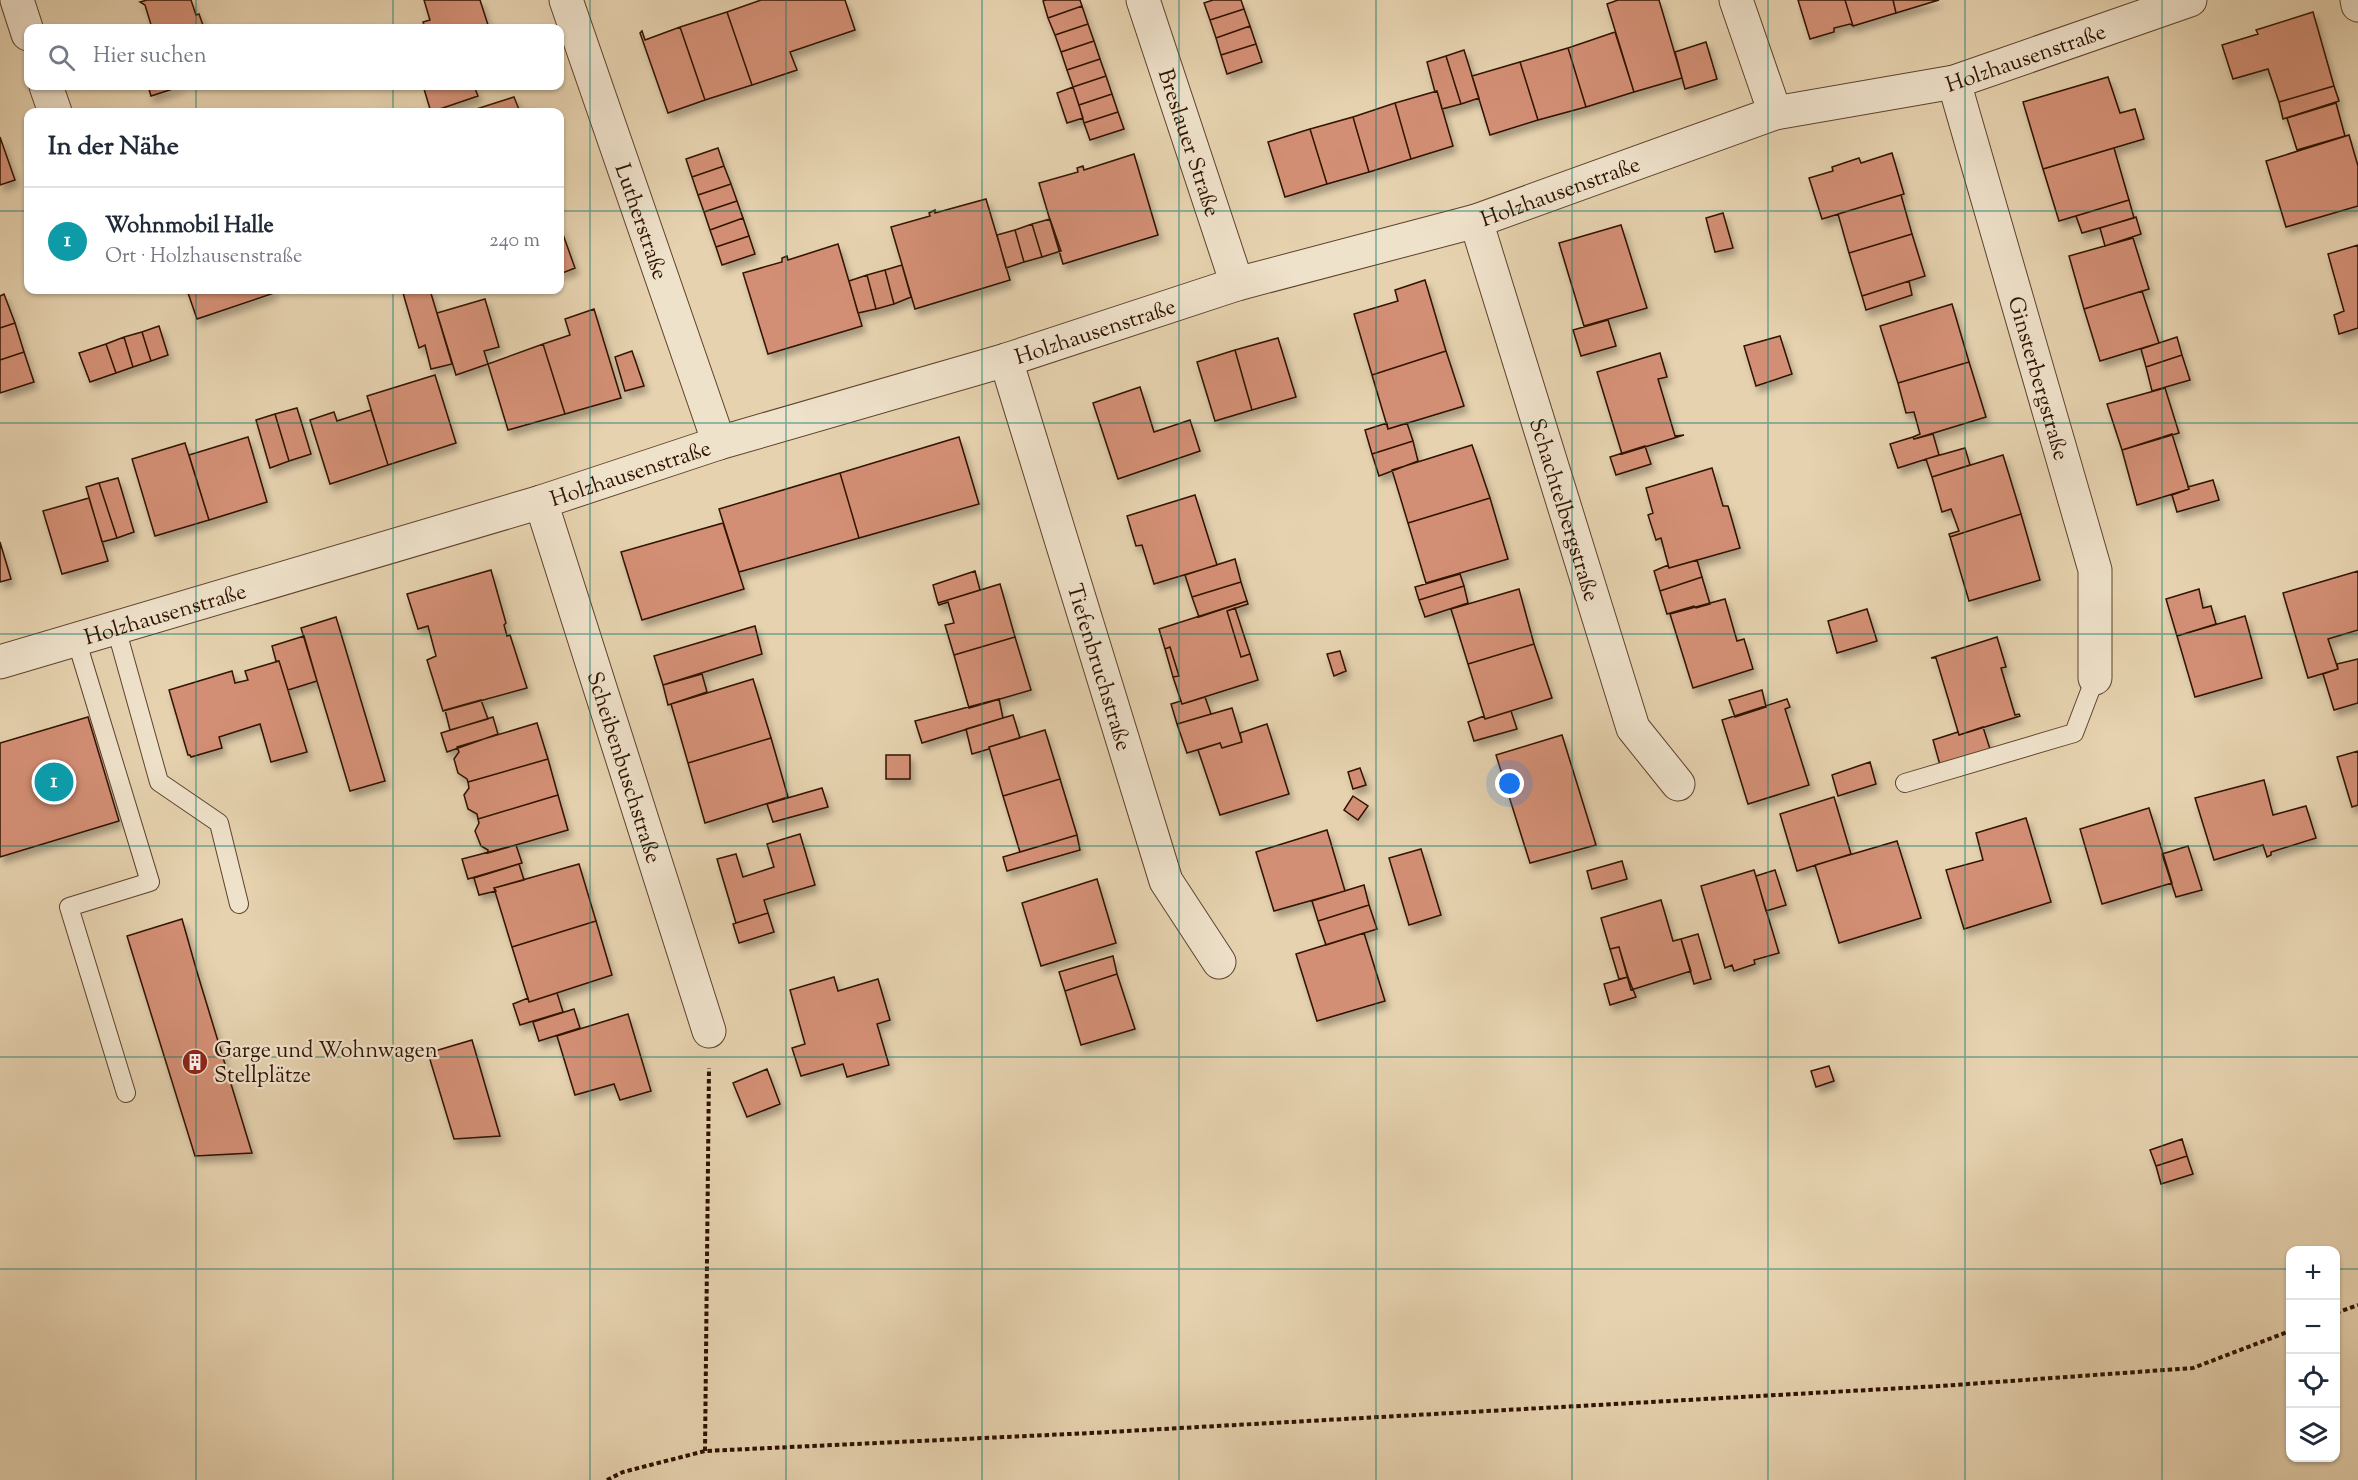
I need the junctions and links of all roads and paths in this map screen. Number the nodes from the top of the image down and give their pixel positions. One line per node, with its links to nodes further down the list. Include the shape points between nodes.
1 (17, 0): 8 (street)
2 (566, 0): 16 (street, Lutherstraße)
3 (1143, 0): 14 (street, Breslauer Straße)
4 (1736, 0): 12 (street)
5 (2190, 0): 9 (street, Holzhausenstraße)
6 (2356, 0): 7 (street)
7 (2358, 5)
8 (25, 24)
9 (1954, 82): 12 (street, Holzhausenstraße); 21 (street, Ginsterbergstraße, via 2095,570)
10 (47, 90): 11 (street)
11 (54, 108)
12 (1775, 113): 13 (street, Holzhausenstraße)
13 (1476, 221): 14 (street, Holzhausenstraße); 23 (street, Schachtelbergstraße, via 1633,728)
14 (1237, 284): 15 (street, Holzhausenstraße)
15 (1006, 360): 16 (street, Holzhausenstraße); 25 (street, Tiefenbruchstraße, via 1167,881)
16 (719, 443): 17 (street, Holzhausenstraße)
17 (541, 502): 18 (street, Holzhausenstraße); 26 (street, Scheibenbuschstraße)
18 (116, 628): 19 (street, Holzhausenstraße); 24 (lane, via 159,782 219,823)
19 (76, 639): 20 (street, Holzhausenstraße); 27 (lane, via 150,882 69,907)
20 (0, 662)
21 (2095, 678): 22 (lane, via 2074,734)
22 (1905, 783)
23 (1678, 784)
24 (239, 904)
25 (1219, 962)
26 (709, 1031): 31 (path)
27 (126, 1093)
28 (2358, 1305): 29 (path)
29 (2340, 1312)
30 (2286, 1333): 31 (path, via 2193,1368 1916,1388)
31 (705, 1451): 32 (path, via 622,1472)
32 (607, 1480)

